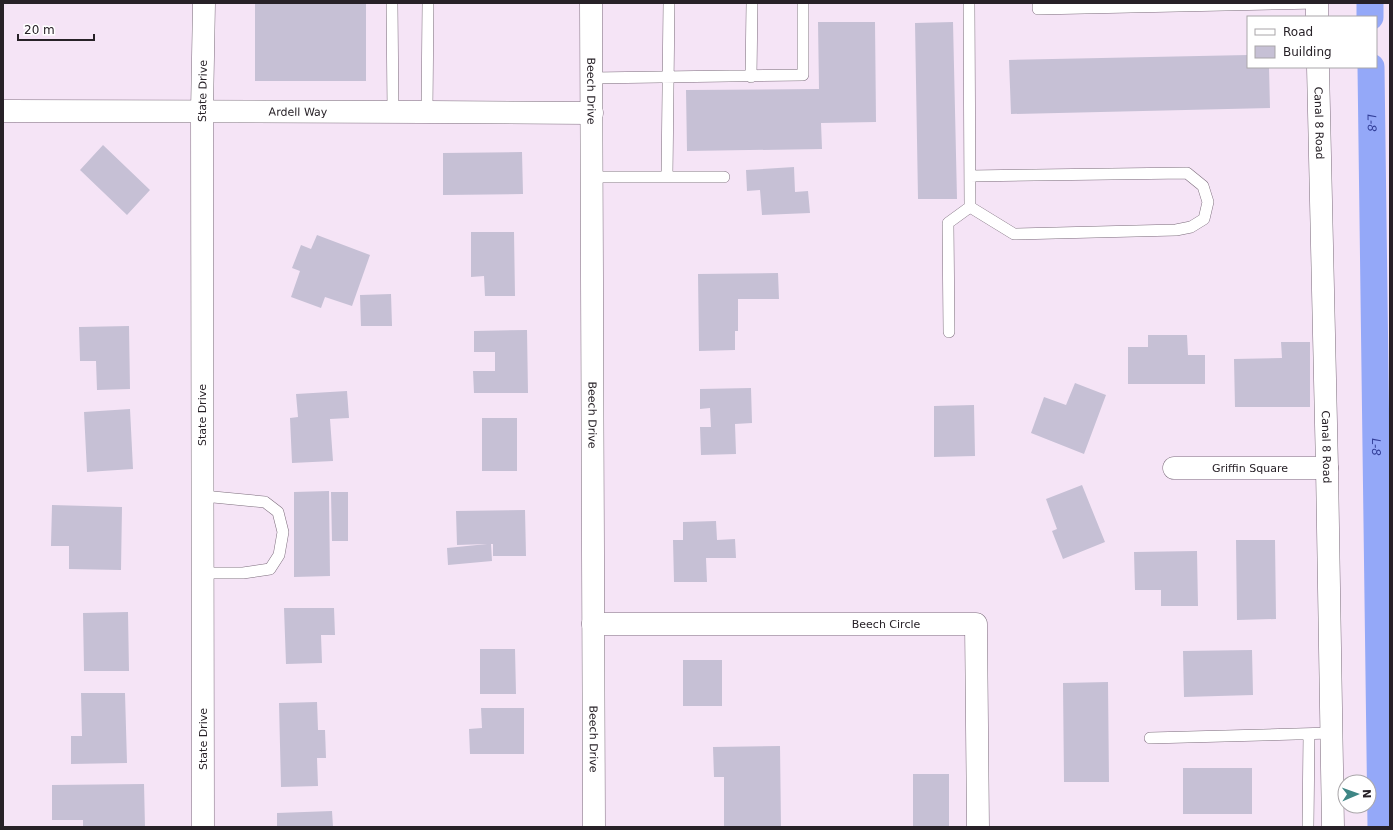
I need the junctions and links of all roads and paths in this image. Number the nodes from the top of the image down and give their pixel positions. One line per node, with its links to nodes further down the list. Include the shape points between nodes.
1 (204, 3): 17 (street, State Drive)
2 (392, 3): 18 (lane)
3 (428, 3): 19 (lane)
4 (591, 3): 14 (street, Beech Drive)
5 (670, 3): 15 (lane)
6 (752, 3): 13 (lane)
7 (803, 3): 13 (lane, via 803,75)
8 (969, 3): 21 (lane)
9 (1038, 3): 10 (lane, via 1038,9)
10 (1317, 3): 11 (street)
11 (1317, 16)
12 (1318, 68): 28 (street, Canal 8 Road)
13 (751, 77): 15 (lane)
14 (592, 78): 15 (lane); 20 (street, Beech Drive)
15 (669, 78): 22 (lane)
16 (3, 111): 17 (street, Ardell Way)
17 (202, 111): 18 (street, Ardell Way); 29 (street, State Drive)
18 (393, 112): 19 (street, Ardell Way)
19 (427, 112): 20 (street, Ardell Way)
20 (592, 114): 24 (street, Beech Drive)
21 (970, 176): 25 (lane); 25 (lane, via 1187,173 1202,186 1208,202 1204,219 1183,229 1014,234)
22 (667, 177): 23 (lane); 24 (lane)
23 (724, 177)
24 (592, 178): 31 (street, Beech Drive)
25 (970, 207): 26 (lane, via 948,223)
26 (949, 332)
27 (1174, 468): 28 (street, Griffin Square)
28 (1327, 468): 33 (street, Canal 8 Road)
29 (202, 496): 30 (street, State Drive); 30 (lane, via 265,502 278,512 283,532 279,555 270,569 242,573)
30 (203, 573): 35 (street, State Drive)
31 (593, 624): 36 (street, Beech Drive); 37 (street, Beech Circle, via 976,624)
32 (1309, 734): 33 (lane); 34 (lane); 38 (lane)
33 (1331, 734): 39 (street, Canal 8 Road)
34 (1150, 738)
35 (203, 827)
36 (594, 827)
37 (978, 827)
38 (1308, 827)
39 (1332, 827)

